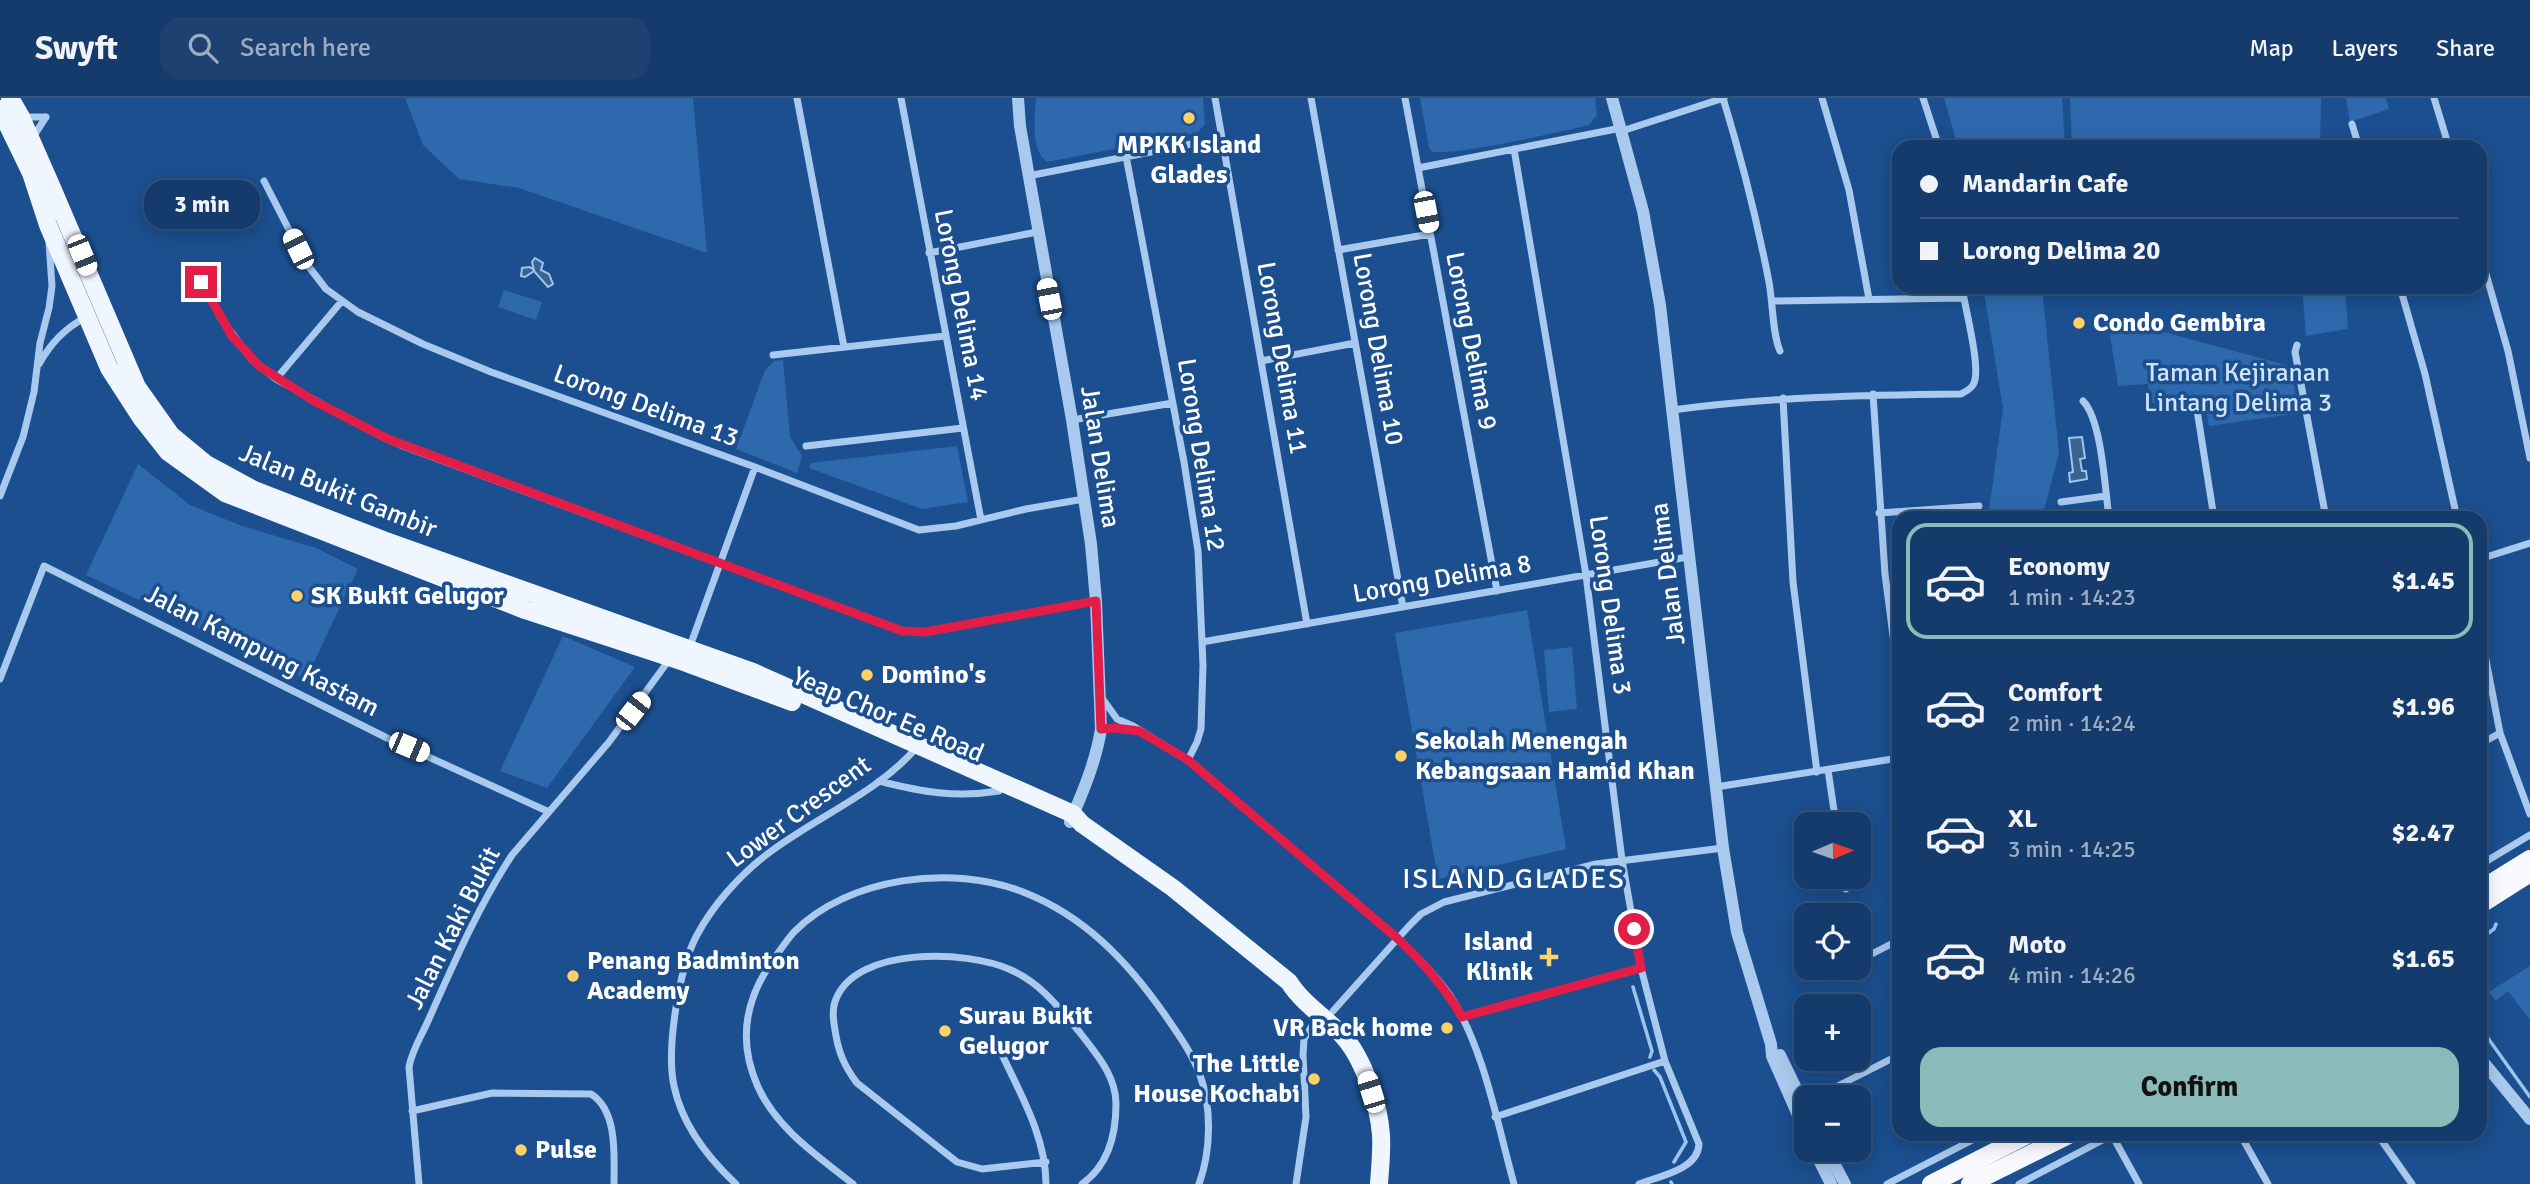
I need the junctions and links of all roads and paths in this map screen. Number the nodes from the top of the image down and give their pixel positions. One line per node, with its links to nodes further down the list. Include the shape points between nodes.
1 (10, 98): 38 (main road, Jalan Bukit Gambir)
2 (797, 98): 43 (street)
3 (901, 98): 29 (street, Lorong Delima 14)
4 (1018, 98): 23 (street, Jalan Delima)
5 (1215, 98): 16 (street, Lorong Delima 11)
6 (1311, 98): 28 (street, Lorong Delima 10)
7 (1405, 98): 22 (street, Lorong Delima 9)
8 (1612, 98): 15 (street, Jalan Delima)
9 (1724, 98): 15 (street); 36 (street)
10 (1822, 98): 35 (street, via 1849,190)
11 (1923, 98): 17 (street)
12 (2434, 98): 19 (street)
13 (0, 109): 25 (main road, Jalan Bukit Gambir, via 31,173)
14 (2352, 124): 18 (street)
15 (1622, 129): 20 (street); 54 (street, Jalan Delima, via 1656,283)
16 (1222, 138): 21 (street); 46 (street, Lorong Delima 11)
17 (1936, 140)
18 (2357, 140)
19 (2447, 140)
20 (1514, 149): 22 (street); 77 (street, Lorong Delima 3)
21 (1126, 156): 23 (street); 52 (street, Lorong Delima 12)
22 (1418, 168): 27 (street, Lorong Delima 9)
23 (1028, 176): 26 (street, Jalan Delima)
24 (264, 181): 37 (street, Lorong Delima 13, via 306,263)
25 (48, 225): 39 (main road, Jalan Bukit Gambir); 47 (street, via 51,286)
26 (1037, 232): 29 (street); 55 (street, Jalan Delima)
27 (1430, 234): 28 (street); 78 (street, Lorong Delima 9)
28 (1338, 250): 41 (street, Lorong Delima 10)
29 (929, 253): 40 (street, Lorong Delima 14)
30 (195, 267): 48 (street, via 232,336)
31 (2487, 278): 58 (street)
32 (1963, 294): 34 (street)
33 (2402, 294): 69 (street)
34 (1964, 298): 35 (street); 49 (street, via 1976,367 1969,390 1961,394)
35 (1869, 299): 36 (street)
36 (1773, 300): 44 (street)
37 (341, 302): 48 (street); 59 (street, Lorong Delima 13, via 491,372)
38 (105, 309): 39 (street); 84 (main road, Jalan Bukit Gambir, via 137,387 172,435 206,464 254,490 372,536)
39 (86, 317): 47 (street, via 61,333); 85 (main road, Jalan Bukit Gambir, via 109,369 168,452 225,493 525,610)
40 (945, 336): 43 (street); 56 (street, Lorong Delima 14)
41 (1355, 343): 46 (street); 81 (street, Lorong Delima 10)
42 (2297, 345): 68 (street)
43 (844, 347): 45 (street)
44 (1780, 351)
45 (773, 355)
46 (1262, 362): 82 (street, Lorong Delima 11)
47 (35, 371): 60 (street, via 23,437)
48 (276, 379): 76 (street, via 403,446)
49 (1872, 394): 50 (street); 71 (street)
50 (1783, 398): 54 (street); 97 (street, via 1793,582)
51 (2083, 401): 61 (street, via 2096,424)
52 (1173, 403): 55 (street); 83 (street, Lorong Delima 12, via 1194,523)
53 (2194, 404): 67 (street)
54 (1672, 410): 74 (street, Jalan Delima)
55 (1072, 420): 62 (street, Jalan Delima)
56 (963, 428): 57 (street); 72 (street, Lorong Delima 14)
57 (806, 446)
58 (2530, 458)
59 (755, 467): 72 (street, Lorong Delima 13, via 919,530); 76 (street)
60 (0, 496)
61 (2106, 496): 63 (street); 66 (street)
62 (1084, 499): 72 (street, Lorong Delima 13); 79 (street, Jalan Delima)
63 (2061, 502)
64 (1979, 506): 65 (street)
65 (1908, 511)
66 (2108, 511)
67 (2213, 511)
68 (2325, 511)
69 (2455, 511)
70 (1892, 512): 71 (street)
71 (1879, 513): 80 (street)
72 (981, 520)
73 (2530, 543): 75 (street)
74 (1688, 557): 77 (street, Lorong Delima 8); 99 (street, Jalan Delima)
75 (2487, 557)
76 (719, 563): 79 (street, via 917,633); 84 (street)
77 (1586, 575): 78 (street, Lorong Delima 8); 108 (street, Lorong Delima 3)
78 (1497, 591): 81 (street, Lorong Delima 8)
79 (1096, 601): 88 (street, Jalan Delima)
80 (1892, 605)
81 (1403, 607): 82 (street, Lorong Delima 8)
82 (1307, 624): 83 (street, Lorong Delima 8)
83 (1202, 642): 95 (street, Lorong Delima 12, via 1201,729)
84 (689, 649): 93 (main road, Yeap Chor Ee Road, via 753,672)
85 (671, 657): 93 (main road, Yeap Chor Ee Road); 101 (street, Jalan Kaki Bukit, via 609,742)
86 (2487, 665): 91 (street)
87 (0, 679): 101 (street, Jalan Kampung Kastam, via 44,566 387,738)
88 (1101, 696): 89 (street, Jalan Delima); 90 (street, via 1117,719)
89 (1101, 729): 90 (street); 104 (street, Jalan Delima)
90 (1139, 731): 95 (street)
91 (2500, 733): 92 (street); 103 (street)
92 (2487, 740)
93 (915, 749): 98 (street, Lower Crescent); 100 (main road, Yeap Chor Ee Road); 104 (main road, Yeap Chor Ee Road)
94 (1892, 759): 96 (street)
95 (1188, 760): 115 (street)
96 (1828, 770): 97 (street); 102 (street)
97 (1817, 772): 99 (street)
98 (879, 780): 100 (street, via 957,795); 144 (street, Lower Crescent, via 766,855 727,891 696,936 675,1010 670,1051 674,1086 697,1141)
99 (1716, 787): 106 (street, Jalan Delima)
100 (999, 791): 104 (main road, Yeap Chor Ee Road)
101 (549, 812): 129 (street, Jalan Kaki Bukit, via 499,876 446,977 411,1056)
102 (1834, 812)
103 (2530, 814)
104 (1075, 820): 119 (main road, Yeap Chor Ee Road, via 1173,888 1289,982 1296,994)
105 (2530, 835): 109 (street)
106 (1723, 848): 108 (street); 121 (street, Jalan Delima, via 1737,932)
107 (2530, 859): 111 (highway)
108 (1622, 860): 115 (street, via 1444,902 1421,914); 118 (street, Lorong Delima 3)
109 (2487, 861)
110 (2530, 873): 113 (highway)
111 (2487, 886)
112 (2530, 888): 114 (highway)
113 (2487, 901)
114 (2487, 914)
115 (1397, 938): 119 (street); 120 (street, via 1427,967)
116 (1892, 944): 117 (street)
117 (1871, 954)
118 (1641, 968): 120 (street); 124 (street, Lorong Delima 3)
119 (1326, 1012): 149 (street, via 1304,1039 1306,1117); 150 (main road, via 1366,1076 1381,1135); 151 (main road, via 1357,1040 1372,1069 1388,1134)
120 (1462, 1017): 130 (street)
121 (1771, 1044): 126 (street, Jalan Delima); 128 (street, Jalan Delima)
122 (998, 1046): 139 (street)
123 (1892, 1059): 127 (street)
124 (1665, 1061): 130 (street); 153 (street, Lorong Delima 3, via 1699,1152 1689,1164)
125 (2487, 1067): 131 (street)
126 (1795, 1085)
127 (1840, 1085)
128 (1794, 1106)
129 (412, 1111): 142 (street, Jalan Kaki Bukit); 143 (street, via 492,1093 591,1094 603,1106 613,1138)
130 (1495, 1117): 152 (street)
131 (2530, 1119)
132 (1971, 1141): 156 (street)
133 (2005, 1141): 157 (highway)
134 (2057, 1141): 158 (highway)
135 (2100, 1141): 159 (street)
136 (2117, 1141): 160 (street)
137 (2244, 1141): 161 (street)
138 (2382, 1141): 162 (street)
139 (1046, 1162): 146 (street); 147 (street, via 982,1169 957,1162 857,1083 844,1067 835,1034 834,1001 842,987 860,973 927,954 1009,968 1048,994 1105,1066 1116,1097 1114,1137 1097,1171)
140 (1820, 1162): 154 (street)
141 (1833, 1162): 155 (street)
142 (419, 1184)
143 (614, 1184)
144 (736, 1184)
145 (853, 1184): 148 (street, via 793,1135 758,1087 745,1038 753,995 793,933 814,915 855,893 916,879 986,882 1021,891 1053,906 1100,939 1141,981 1183,1041 1200,1075 1209,1139)
146 (1046, 1184)
147 (1082, 1184)
148 (1199, 1184)
149 (1296, 1184)
150 (1379, 1184)
151 (1386, 1184)
152 (1514, 1184)
153 (1639, 1184)
154 (1831, 1184)
155 (1845, 1184)
156 (1888, 1184)
157 (1931, 1184)
158 (1970, 1184)
159 (2020, 1184)
160 (2139, 1184)
161 (2269, 1184)
162 (2412, 1184)

